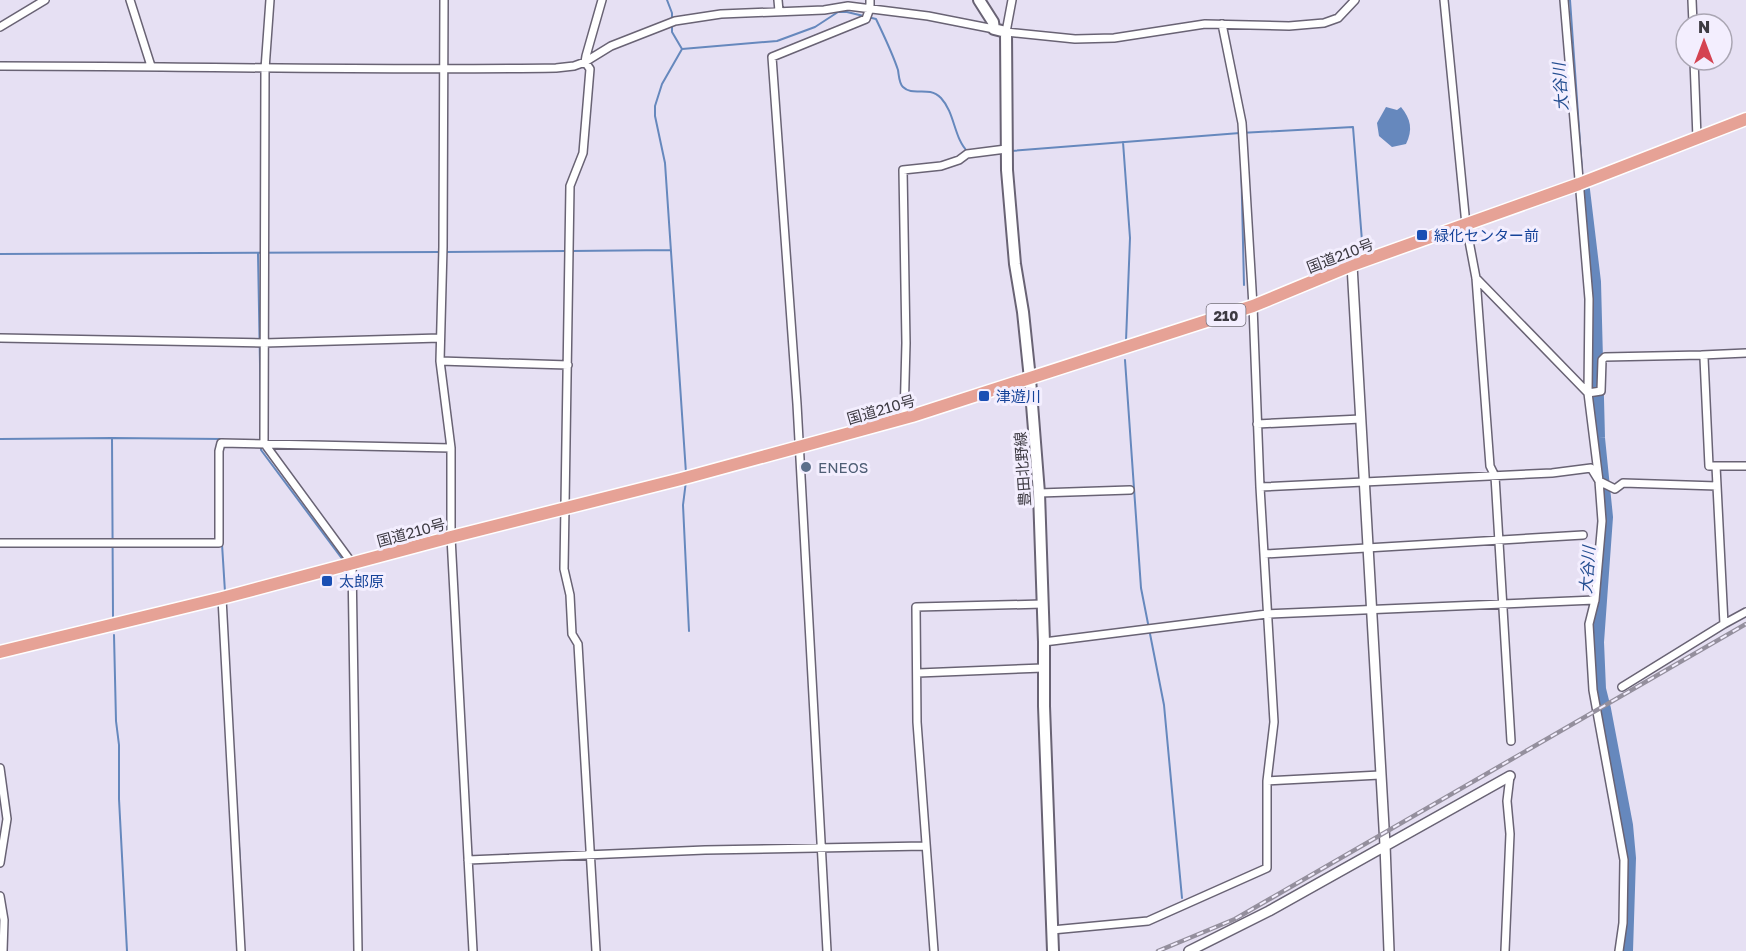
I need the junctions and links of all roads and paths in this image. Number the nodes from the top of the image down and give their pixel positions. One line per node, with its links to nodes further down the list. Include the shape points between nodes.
1 (45, 0): 15 (street)
2 (130, 0): 20 (street)
3 (270, 0): 22 (street)
4 (444, 0): 21 (street)
5 (602, 0): 18 (street)
6 (778, 0): 13 (street)
7 (979, 0): 16 (main road)
8 (1012, 0): 17 (street)
9 (1355, 0): 14 (street, via 1338,18 1324,23)
10 (1444, 0): 28 (street)
11 (1564, 0): 27 (street)
12 (870, 4): 13 (street); 16 (street); 46 (street, via 866,19 772,57)
13 (778, 11): 18 (street, via 675,21 610,46)
14 (1222, 24): 17 (street, via 1114,38 1075,39); 31 (street, via 1242,123)
15 (0, 27)
16 (994, 29): 17 (main road)
17 (1006, 32): 26 (main road, 豊田北野線)
18 (585, 62): 21 (street, via 556,68); 38 (street, via 590,69 583,153 570,186)
19 (0, 66): 20 (street)
20 (151, 66): 22 (street)
21 (443, 68): 22 (street); 33 (street)
22 (265, 69): 34 (street)
23 (1694, 72): 25 (street)
24 (1746, 119): 25 (highway, 国道210号 / 210)
25 (1697, 138): 27 (highway, 国道210号 / 210)
26 (1006, 149): 39 (main road, 豊田北野線); 41 (street, via 967,154 941,166 903,170)
27 (1579, 184): 28 (highway, 国道210号 / 210); 40 (street, via 1589,299)
28 (1466, 225): 29 (highway, 国道210号 / 210); 30 (street)
29 (1352, 266): 31 (highway, 国道210号 / 210); 42 (street)
30 (1476, 278): 40 (street); 51 (street, via 1490,466)
31 (1253, 306): 39 (highway, 国道210号 / 210); 43 (street)
32 (0, 338): 34 (street)
33 (440, 338): 34 (street); 37 (street)
34 (264, 343): 44 (street)
35 (1746, 353): 36 (street)
36 (1702, 355): 40 (street, via 1605,357 1601,391); 48 (street, via 1709,466)
37 (441, 361): 38 (street); 45 (street)
38 (568, 364): 58 (street)
39 (1030, 379): 41 (highway, 国道210号 / 210); 57 (main road, 豊田北野線)
40 (1588, 393): 47 (street)
41 (904, 419): 46 (highway, 国道210号 / 210)
42 (1361, 419): 43 (street); 52 (street)
43 (1257, 424): 55 (street)
44 (264, 443): 45 (street); 62 (street, via 221,443 219,543); 65 (street)
45 (451, 448): 60 (street)
46 (800, 448): 58 (highway, 国道210号 / 210); 86 (street)
47 (1594, 451): 50 (street); 53 (street)
48 (1716, 466): 49 (street); 54 (street)
49 (1746, 466)
50 (1591, 468): 51 (street); 53 (street)
51 (1495, 476): 52 (street); 61 (street)
52 (1364, 481): 55 (street); 63 (street)
53 (1599, 481): 54 (street, via 1615,489 1623,483); 67 (street, via 1602,521)
54 (1717, 486): 73 (street)
55 (1260, 487): 64 (street)
56 (1130, 490): 57 (street)
57 (1039, 492): 68 (main road, 豊田北野線)
58 (566, 508): 60 (highway, 国道210号 / 210); 87 (street, via 564,569 572,634 578,644)
59 (1583, 535): 61 (street)
60 (451, 537): 65 (highway, 国道210号 / 210); 88 (street)
61 (1499, 540): 63 (street); 69 (street)
62 (0, 543)
63 (1368, 548): 64 (street); 70 (street)
64 (1263, 554): 72 (street)
65 (352, 562): 66 (highway, 国道210号 / 210); 94 (street)
66 (222, 598): 75 (highway, 国道210号 / 210); 93 (street)
67 (1595, 600): 69 (street); 103 (street, via 1589,624 1593,690 1624,860)
68 (1043, 604): 74 (main road, 豊田北野線); 77 (street, via 916,607)
69 (1503, 604): 70 (street); 79 (street)
70 (1370, 608): 72 (street); 81 (street)
71 (1746, 612): 73 (street)
72 (1267, 614): 74 (street); 83 (street, via 1274,722)
73 (1724, 624): 78 (street)
74 (1044, 642): 76 (main road, 豊田北野線)
75 (0, 652)
76 (1044, 668): 77 (street); 91 (main road, 豊田北野線)
77 (918, 673): 85 (street)
78 (1622, 687)
79 (1511, 741)
80 (0, 768): 89 (street, via 7,819)
81 (1380, 775): 83 (street); 84 (street)
82 (1510, 776): 84 (street); 102 (street)
83 (1267, 781): 91 (street, via 1267,868 1148,921)
84 (1385, 845): 100 (street); 101 (street)
85 (925, 846): 86 (street); 98 (street)
86 (821, 849): 87 (street); 97 (street)
87 (590, 854): 88 (street); 96 (street)
88 (468, 860): 95 (street)
89 (0, 863)
90 (0, 896): 92 (street)
91 (1052, 930): 99 (main road, 豊田北野線)
92 (3, 951)
93 (241, 951)
94 (358, 951)
95 (472, 951)
96 (596, 951)
97 (827, 951)
98 (934, 951)
99 (1053, 951)
100 (1189, 951)
101 (1389, 951)
102 (1505, 951)
103 (1619, 951)

